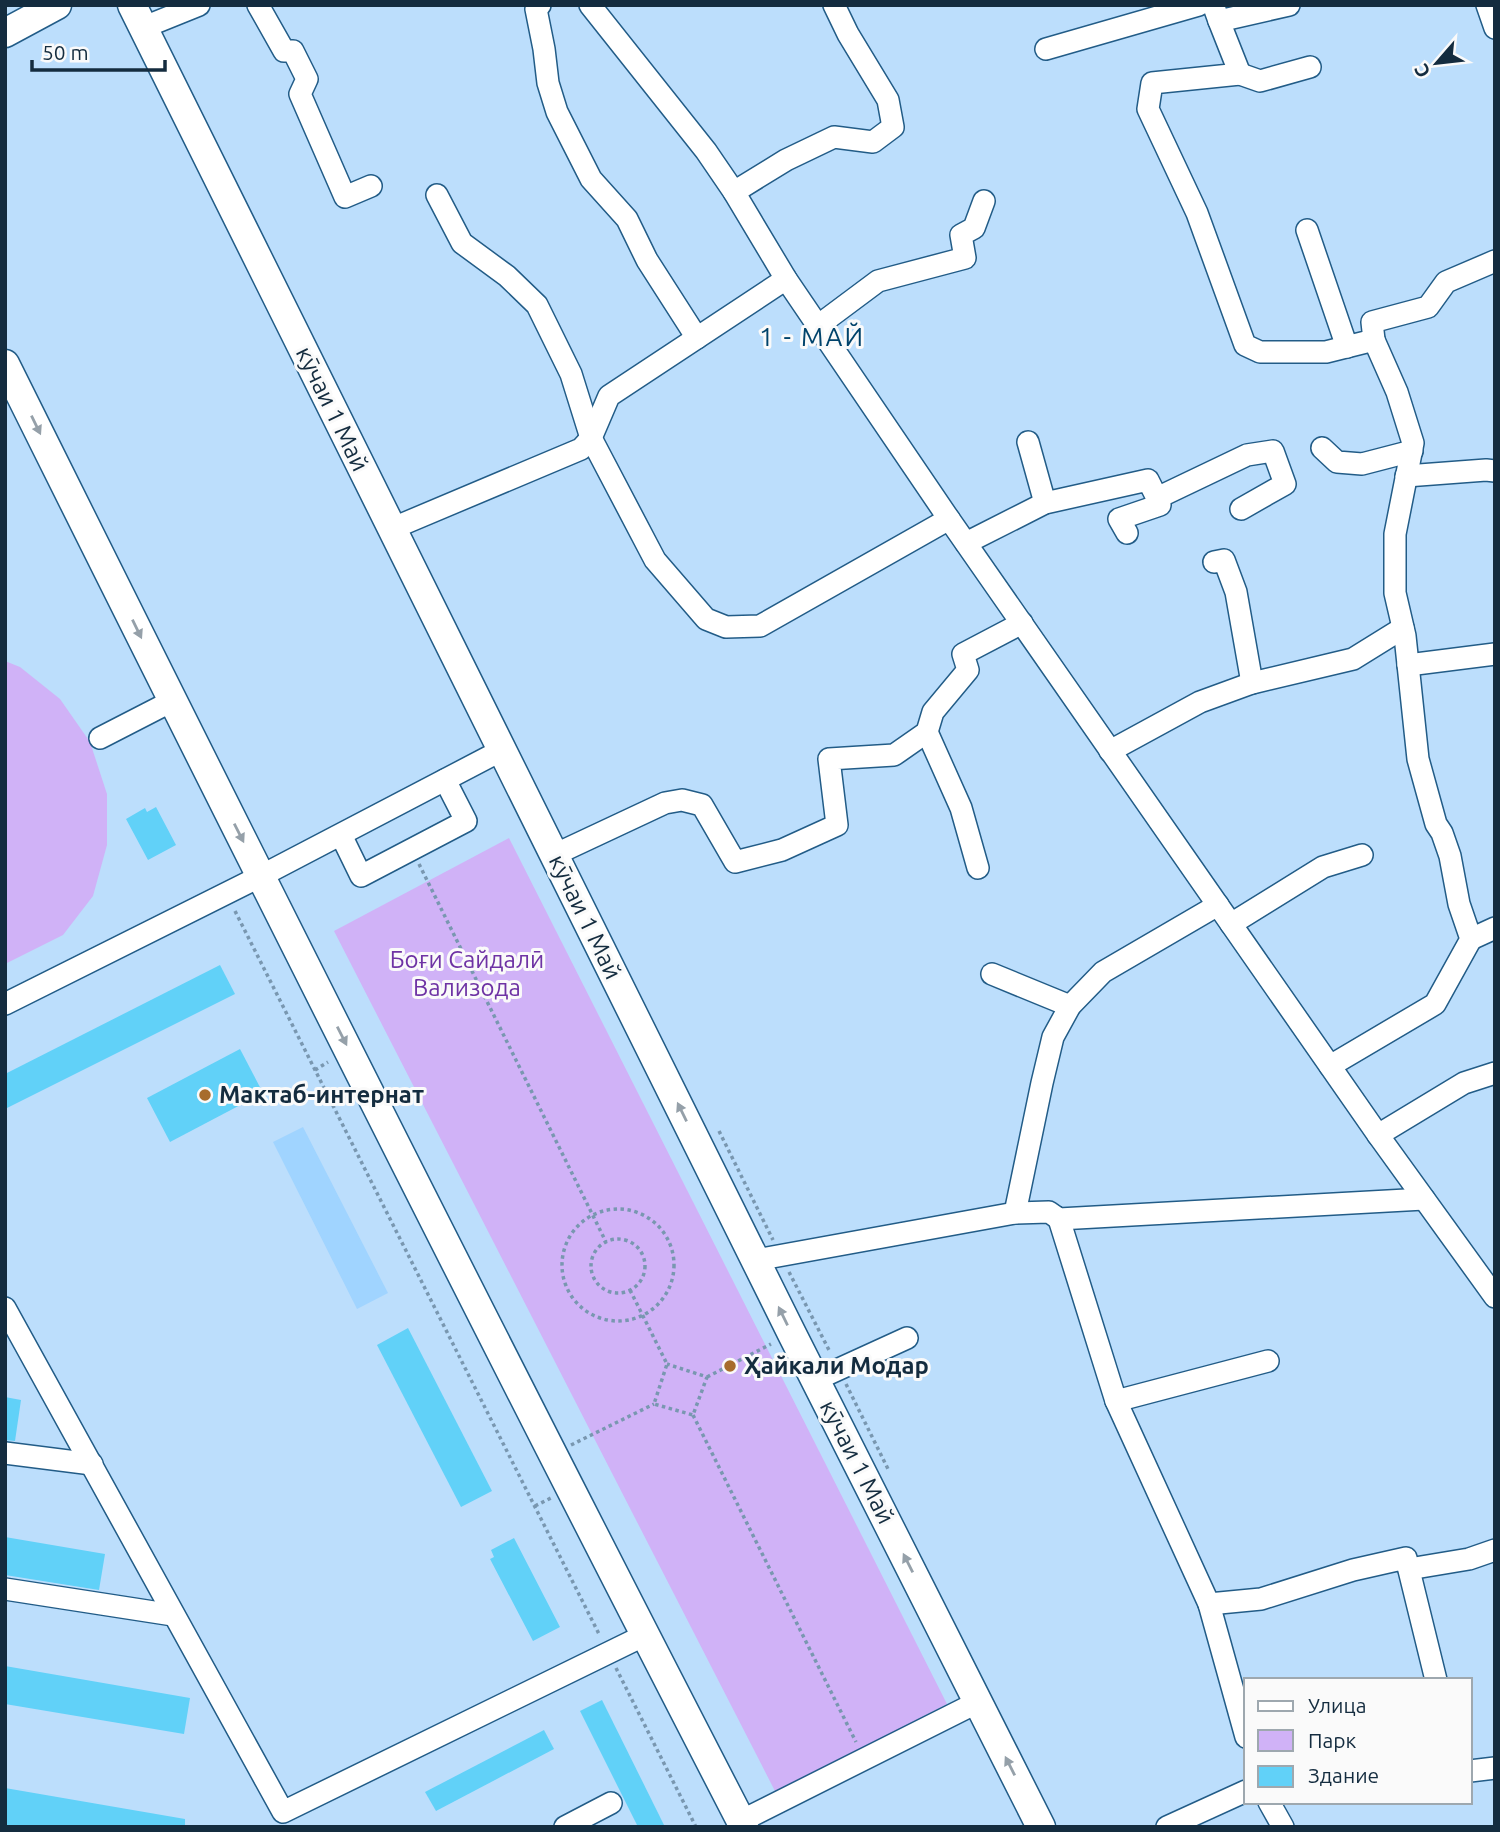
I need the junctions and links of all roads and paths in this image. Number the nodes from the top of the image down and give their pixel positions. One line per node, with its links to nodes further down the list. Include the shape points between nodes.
1 (57, 5): 13 (main road)
2 (199, 5): 11 (street)
3 (258, 5): 17 (street, via 284,51 293,51 306,79 300,94 345,197)
4 (540, 5): 25 (street, via 536,9 557,112 591,180 627,219 647,260)
5 (590, 5): 18 (street)
6 (834, 5): 18 (street, via 888,100 893,127 873,142 834,137)
7 (1199, 5): 14 (street)
8 (1289, 5): 10 (street)
9 (1487, 5): 12 (street)
10 (1216, 13): 16 (street)
11 (135, 15): 39 (main road, кӯчаи 1 Май)
12 (1495, 28)
13 (5, 33)
14 (1046, 49)
15 (1310, 67): 16 (street, via 1260,81)
16 (1240, 74): 27 (street, via 1152,83 1149,109 1197,213 1245,345 1260,352 1326,352)
17 (371, 186)
18 (734, 192): 23 (street)
19 (437, 195): 29 (street, via 462,243 537,305 571,374)
20 (984, 201): 24 (street, via 974,228 961,235 965,258 878,281)
21 (1307, 230): 27 (street)
22 (1495, 261): 26 (street, via 1446,282 1428,307 1372,322)
23 (786, 279): 24 (street); 25 (street)
24 (819, 325): 38 (street)
25 (697, 338): 29 (street, via 608,396)
26 (1374, 340): 27 (street); 32 (street, via 1397,392)
27 (1347, 347)
28 (5, 364): 48 (main road, one-way to 48)
29 (591, 438): 38 (street, via 655,560 706,619 726,627 760,626); 39 (street, via 581,449)
30 (1028, 442): 36 (street)
31 (1322, 448): 32 (street, via 1337,462 1362,464)
32 (1412, 451): 34 (street)
33 (1495, 471): 34 (street)
34 (1406, 476): 44 (street, via 1395,534 1395,593)
35 (1157, 498): 36 (street, via 1148,480); 37 (street, via 1247,455 1273,451 1285,484); 40 (street, via 1160,505 1119,519)
36 (1045, 503): 41 (street)
37 (1241, 509)
38 (949, 519): 41 (street)
39 (391, 529): 51 (main road, кӯчаи 1 Май)
40 (1127, 533)
41 (966, 543): 43 (street)
42 (1214, 562): 47 (street, via 1224,560 1236,592)
43 (1021, 623): 49 (street, via 963,654 968,670 933,712); 52 (street)
44 (1403, 628): 46 (street); 47 (street, via 1353,659)
45 (1495, 654): 46 (street)
46 (1408, 665): 64 (street, via 1418,758)
47 (1252, 683): 52 (street, via 1200,702)
48 (172, 701): 50 (street); 59 (main road, one-way to 59)
49 (927, 732): 56 (street, via 894,755 830,759 837,825 782,850 735,862 702,805 682,800 665,803); 58 (street, via 961,808)
50 (100, 738)
51 (502, 750): 53 (street); 56 (main road, кӯчаи 1 Май)
52 (1110, 751): 61 (street)
53 (445, 780): 54 (street); 55 (street, via 466,821)
54 (341, 835): 55 (street, via 361,876); 59 (street)
55 (412, 849): 74 (path)
56 (554, 855): 77 (main road, кӯчаи 1 Май, one-way to 56)
57 (1362, 855): 62 (street, via 1323,867)
58 (978, 867)
59 (261, 876): 60 (street); 93 (main road, one-way to 93)
60 (226, 894): 66 (street); 102 (path)
61 (1218, 905): 62 (street); 67 (street, via 1103,972)
62 (1231, 924): 68 (street)
63 (1495, 928): 64 (street)
64 (1471, 939): 68 (street, via 1436,1004)
65 (992, 974): 67 (street)
66 (5, 1004)
67 (1070, 1006): 73 (street, via 1053,1037)
68 (1330, 1066): 71 (street)
69 (1495, 1073): 71 (street, via 1464,1083)
70 (719, 1131): 77 (path)
71 (1378, 1135): 72 (street)
72 (1424, 1199): 75 (street); 79 (street)
73 (1015, 1213): 75 (street, via 1049,1212); 77 (street)
74 (593, 1215): 76 (path); 81 (path, via 617,1209 642,1214 668,1241 673,1278 662,1300); 81 (path, via 567,1241 563,1253 567,1290 594,1317 618,1322)
75 (1059, 1219): 89 (street)
76 (606, 1242): 78 (path, via 594,1253 594,1278 606,1290); 78 (path, via 622,1239 642,1254 645,1270)
77 (768, 1258): 83 (main road, кӯчаи 1 Май, one-way to 77); 87 (path)
78 (630, 1290): 81 (path)
79 (1495, 1297)
80 (5, 1308): 82 (street)
81 (643, 1316): 86 (path)
82 (12, 1331): 94 (street)
83 (792, 1334): 87 (main road, кӯчаи 1 Май); 88 (path)
84 (906, 1339): 87 (street)
85 (1268, 1361): 89 (street)
86 (667, 1364): 88 (path); 90 (path)
87 (827, 1375): 95 (path); 104 (main road, кӯчаи 1 Май, one-way to 87)
88 (707, 1377): 91 (path)
89 (1116, 1401): 99 (street)
90 (654, 1404): 91 (path); 93 (path)
91 (693, 1415): 106 (path)
92 (5, 1453): 94 (street)
93 (553, 1454): 101 (main road)
94 (92, 1464): 100 (street)
95 (892, 1478)
96 (1495, 1550): 97 (street)
97 (1409, 1569): 99 (street, via 1406,1558 1261,1599); 103 (street)
98 (5, 1589): 100 (street)
99 (1209, 1604): 105 (street)
100 (173, 1615): 112 (street)
101 (645, 1635): 102 (street); 113 (main road)
102 (608, 1652): 112 (street); 115 (path)
103 (1436, 1678)
104 (978, 1702): 106 (street); 116 (main road, кӯчаи 1 Май, one-way to 104)
105 (1244, 1730)
106 (864, 1758): 113 (street)
107 (1495, 1768): 108 (street)
108 (1472, 1772)
109 (1244, 1792): 117 (street)
110 (611, 1803): 114 (street)
111 (1270, 1804): 118 (street)
112 (286, 1819)
113 (742, 1824)
114 (565, 1827)
115 (696, 1827)
116 (1041, 1827)
117 (1167, 1827)
118 (1283, 1827)

